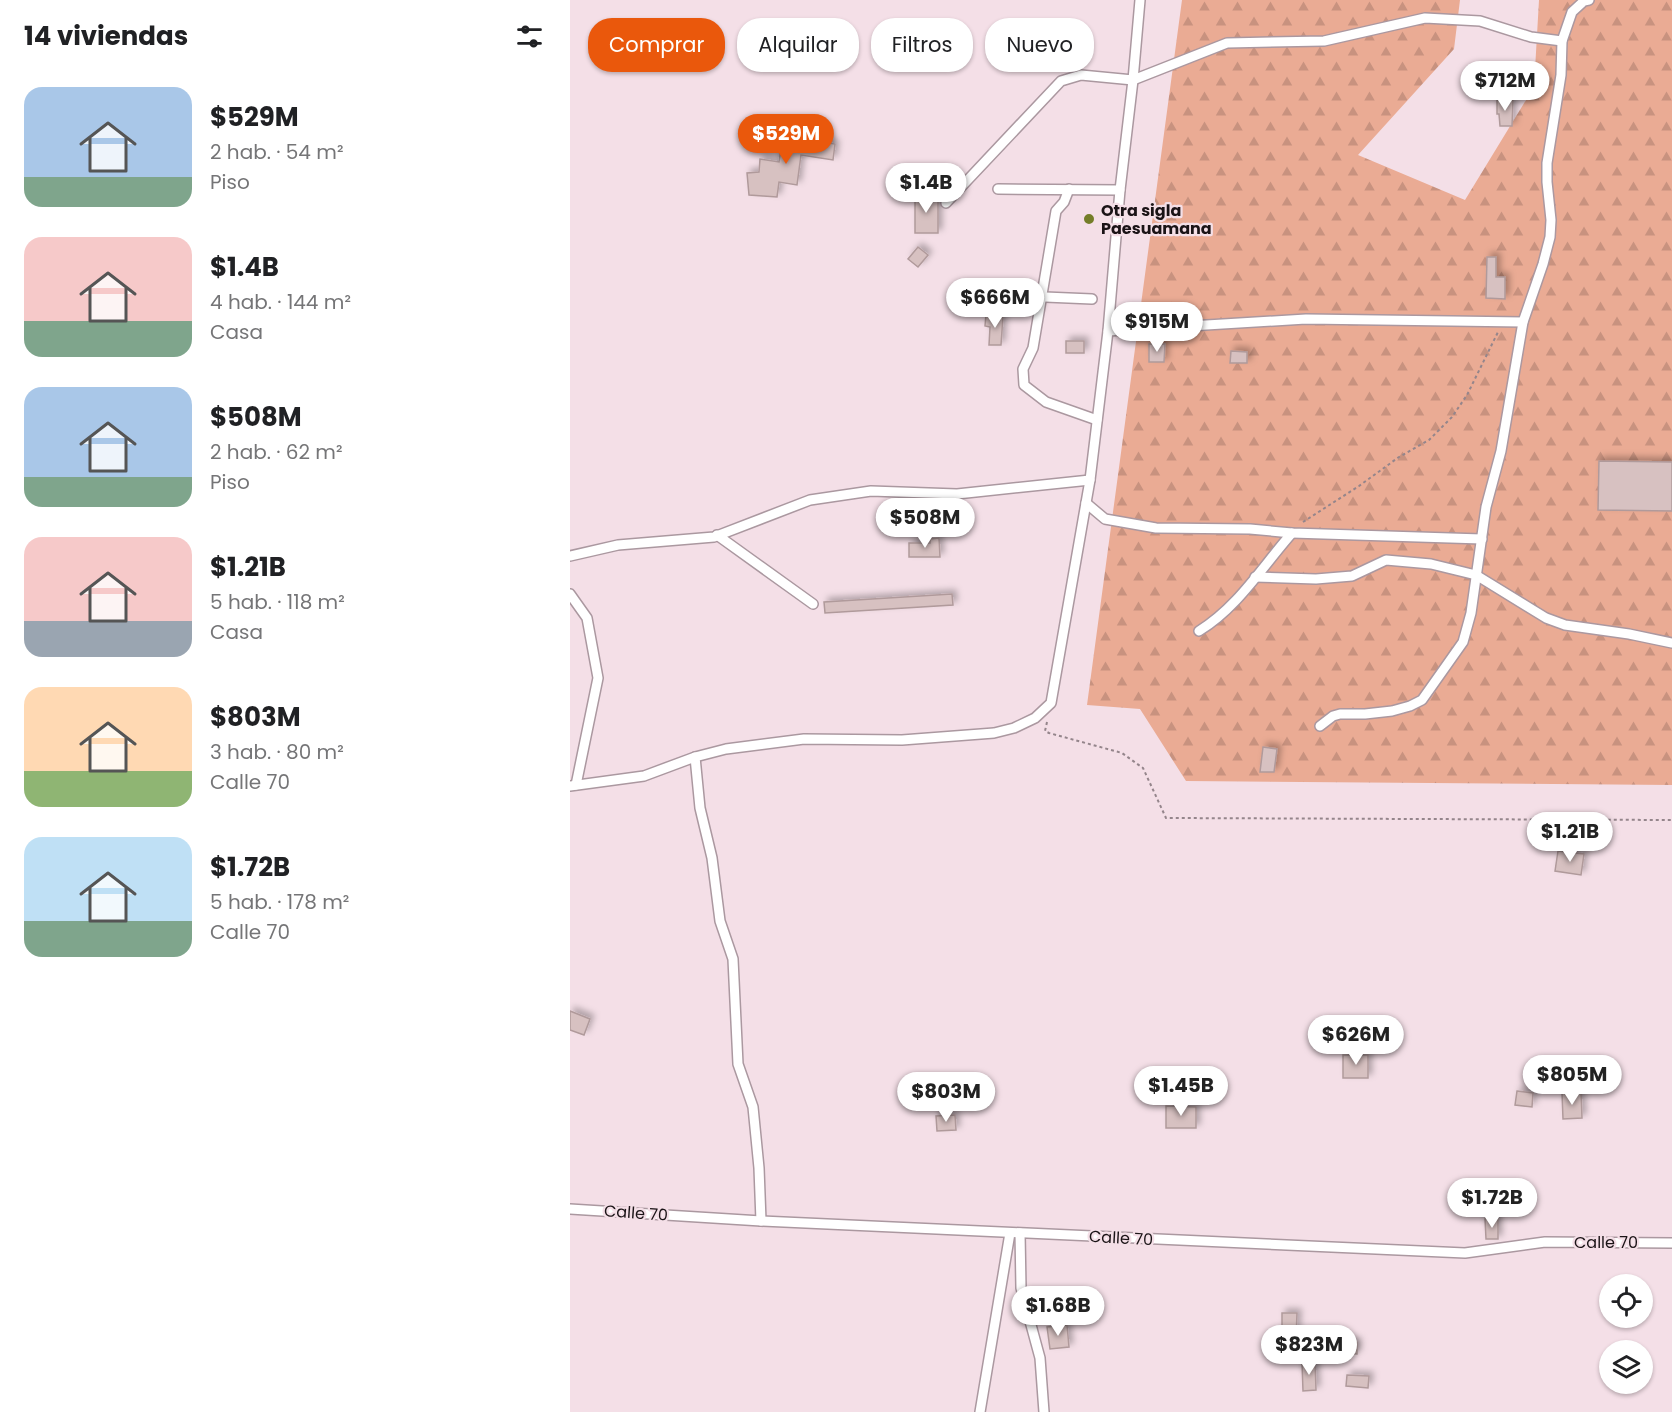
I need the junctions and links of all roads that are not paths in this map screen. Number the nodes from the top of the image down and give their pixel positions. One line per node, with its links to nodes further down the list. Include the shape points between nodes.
1 (1140, 0): 4 (street)
2 (1589, 0): 3 (street, via 1572,12)
3 (1562, 41): 4 (street, via 1531,37 1480,21 1425,18 1324,41 1227,42); 12 (street, via 1561,75 1547,163 1550,237)
4 (1133, 80): 7 (street); 8 (street, via 1081,75 1061,81)
5 (998, 189): 6 (street)
6 (1069, 189): 7 (street); 10 (street, via 1056,212)
7 (1120, 190): 13 (street)
8 (946, 203)
9 (1001, 295): 10 (street)
10 (1042, 297): 11 (street); 14 (street, via 1033,348 1023,369 1024,385 1046,402)
11 (1092, 299)
12 (1523, 322): 13 (street, via 1306,319); 19 (street)
13 (1108, 331): 14 (street)
14 (1097, 420): 15 (street)
15 (1090, 480): 16 (street); 18 (street, via 957,494 872,491 810,500)
16 (1086, 503): 17 (street, via 1105,519 1156,528); 28 (street, via 1051,703 1035,718 994,734 902,740 804,739)
17 (1292, 533): 19 (street); 22 (street)
18 (717, 536): 20 (street, via 618,545); 24 (street)
19 (1482, 539): 21 (street)
20 (570, 556)
21 (1476, 575): 22 (street, via 1390,559 1352,576); 26 (street, via 1546,618 1565,625); 27 (street, via 1463,642 1422,700 1392,711 1340,714)
22 (1256, 577): 25 (street, via 1241,596)
23 (570, 594): 29 (street, via 587,618 598,678)
24 (813, 604)
25 (1199, 632)
26 (1672, 643)
27 (1320, 726)
28 (695, 757): 29 (street, via 644,776); 31 (street, via 720,921 733,959 738,1064 753,1107)
29 (573, 785)
30 (570, 1209): 31 (street, Calle 70)
31 (761, 1221): 32 (street, Calle 70)
32 (1015, 1233): 33 (street, Calle 70, via 1465,1253 1545,1242); 34 (street); 35 (street, via 1021,1288 1040,1358)
33 (1672, 1243)
34 (980, 1412)
35 (1044, 1412)

